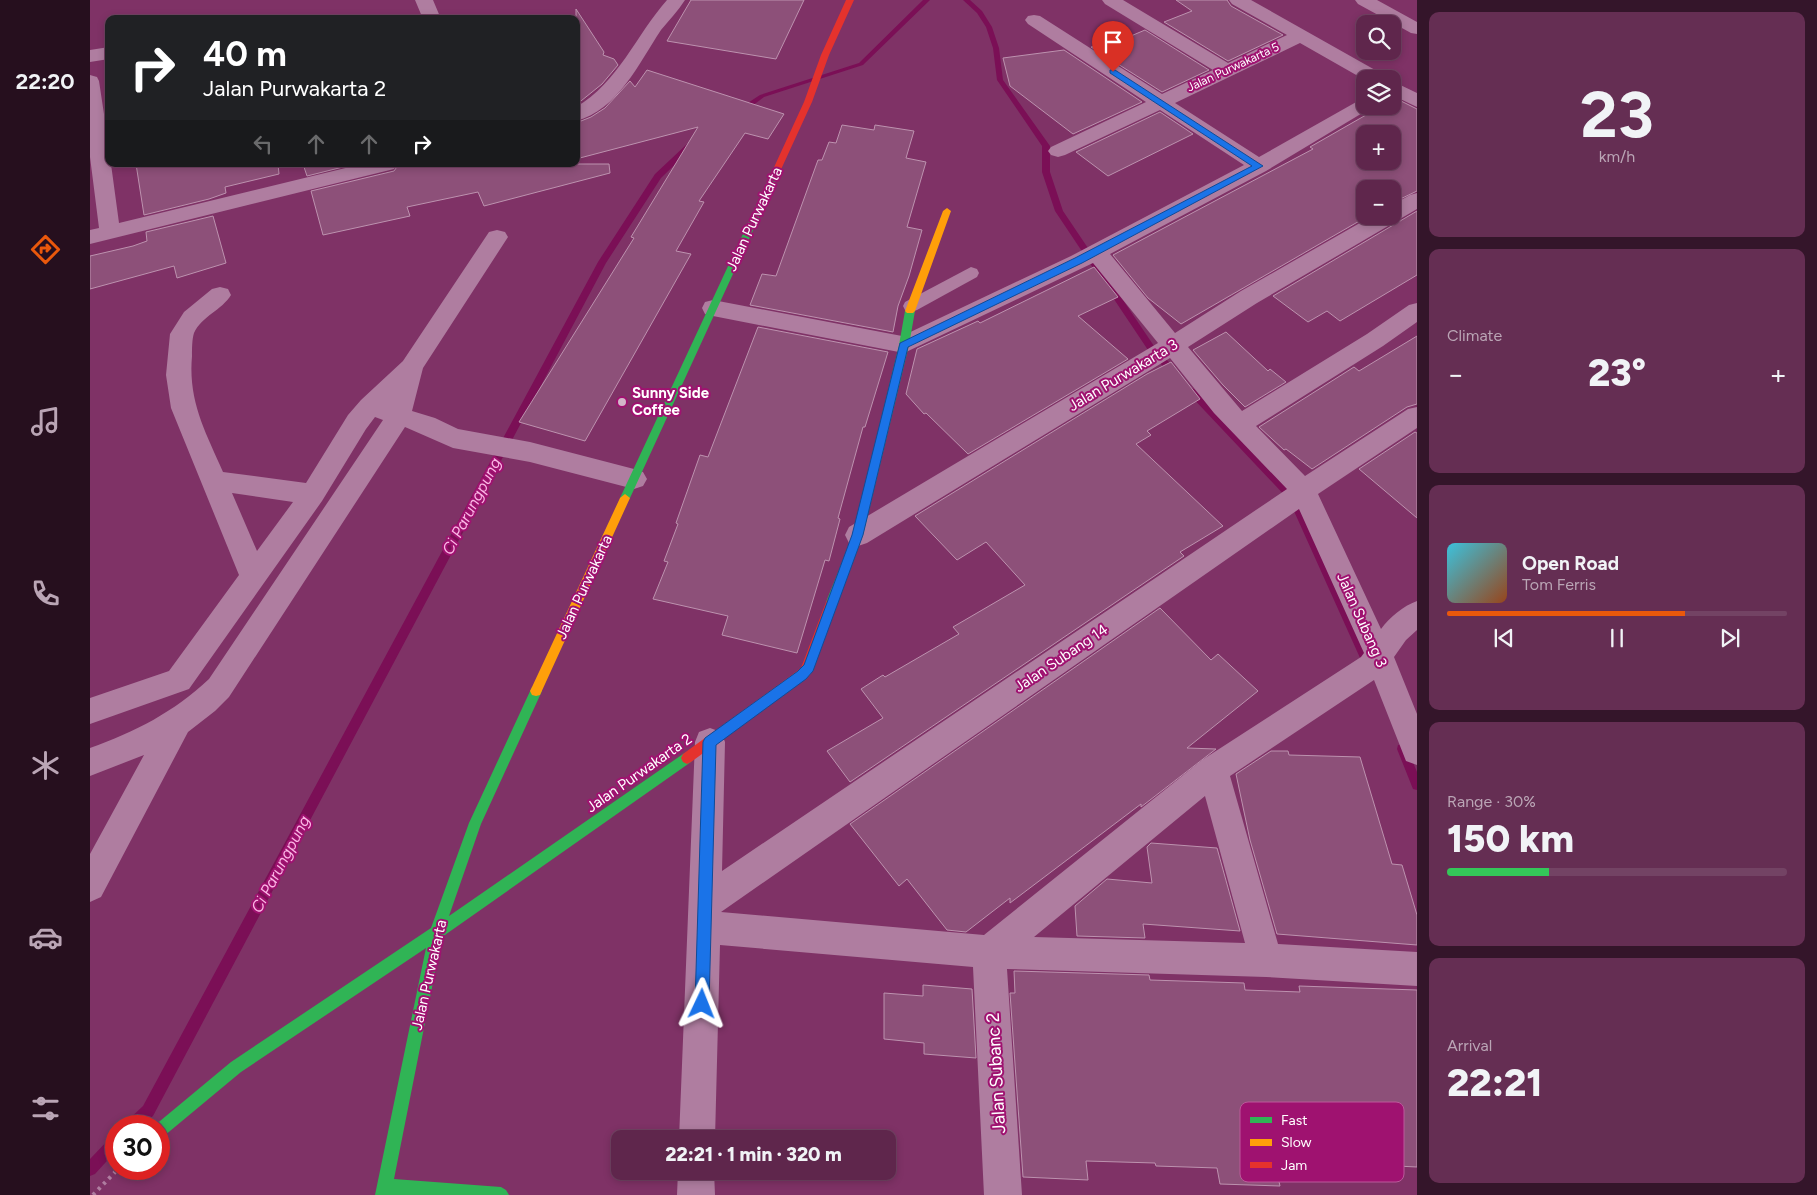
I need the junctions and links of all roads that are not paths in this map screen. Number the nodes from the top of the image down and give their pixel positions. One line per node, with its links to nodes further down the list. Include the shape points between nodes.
1 (424, 0): 7 (street)
2 (676, 0): 20 (street, via 608,94)
3 (850, 0): 37 (street, Jalan Purwakarta, via 808,102)
4 (1111, 0): 14 (street)
5 (1238, 0): 10 (street)
6 (1364, 0): 9 (street)
7 (430, 15)
8 (1034, 20): 17 (street)
9 (1417, 29)
10 (1300, 36): 13 (street); 14 (street, Jalan Purwakarta 5)
11 (105, 54): 12 (street)
12 (90, 56)
13 (1361, 70)
14 (1228, 71): 17 (street, Jalan Purwakarta 5)
15 (90, 81): 30 (street)
16 (1401, 89): 18 (street)
17 (1158, 102): 21 (street, Jalan Purwakarta 5); 22 (street)
18 (1417, 102)
19 (1356, 110): 22 (street)
20 (580, 113)
21 (1058, 151)
22 (1259, 166): 33 (street)
23 (297, 167): 25 (street)
24 (374, 167): 25 (street)
25 (301, 184): 30 (street)
26 (1417, 200): 27 (street, Jalan Purwakarta 3)
27 (1401, 209)
28 (947, 211): 36 (street, Jalan Purwakarta 2)
29 (1374, 225): 40 (street, Jalan Purwakarta 3)
30 (110, 232): 31 (street)
31 (90, 237)
32 (497, 237): 41 (street)
33 (1089, 255): 39 (street); 40 (street, Jalan Subang 3)
34 (971, 273): 36 (lane)
35 (220, 295): 47 (street, via 192,318 182,334 178,375 183,408)
36 (912, 306): 39 (street, Jalan Purwakarta 2)
37 (713, 308): 39 (street); 46 (street, Jalan Purwakarta)
38 (1417, 312): 45 (street)
39 (904, 345): 50 (street, Jalan Purwakarta 2)
40 (1162, 352): 45 (street, Jalan Subang 3); 50 (street, Jalan Purwakarta 3)
41 (411, 367): 42 (street); 44 (street)
42 (363, 414): 44 (street); 48 (street)
43 (1417, 416): 49 (street, Jalan Subang 14)
44 (394, 423): 46 (street, via 420,437 452,438 530,452); 56 (street, via 219,688)
45 (1240, 424): 49 (street, Jalan Subang 3)
46 (634, 479): 63 (street, Jalan Purwakarta, via 475,823)
47 (215, 481): 48 (street); 51 (street)
48 (313, 494): 51 (street)
49 (1295, 498): 53 (street, Jalan Subang 3); 62 (street, Jalan Subang 14)
50 (858, 535): 58 (street, Jalan Purwakarta 2, via 806,672)
51 (254, 577): 54 (street)
52 (1417, 613): 53 (street, via 1396,631)
53 (1370, 666): 57 (street, Jalan Subang 3); 60 (street)
54 (179, 680): 55 (street); 56 (street)
55 (90, 711)
56 (177, 725): 59 (street); 61 (street)
57 (1415, 741)
58 (710, 742): 62 (street); 63 (street, Jalan Purwakarta 2)
59 (90, 762)
60 (1213, 770): 64 (street); 65 (street)
61 (90, 886)
62 (704, 914): 64 (street); 68 (street)
63 (436, 933): 67 (street, Jalan Purwakarta 2, via 236,1067); 70 (street, Jalan Purwakarta)
64 (989, 952): 65 (street); 73 (street, Jalan Subanc 2)
65 (1266, 960): 66 (street)
66 (1417, 969)
67 (170, 1122)
68 (698, 1130)
69 (696, 1180): 72 (street)
70 (384, 1190): 71 (street)
71 (501, 1195)
72 (696, 1195)
73 (1003, 1195)

